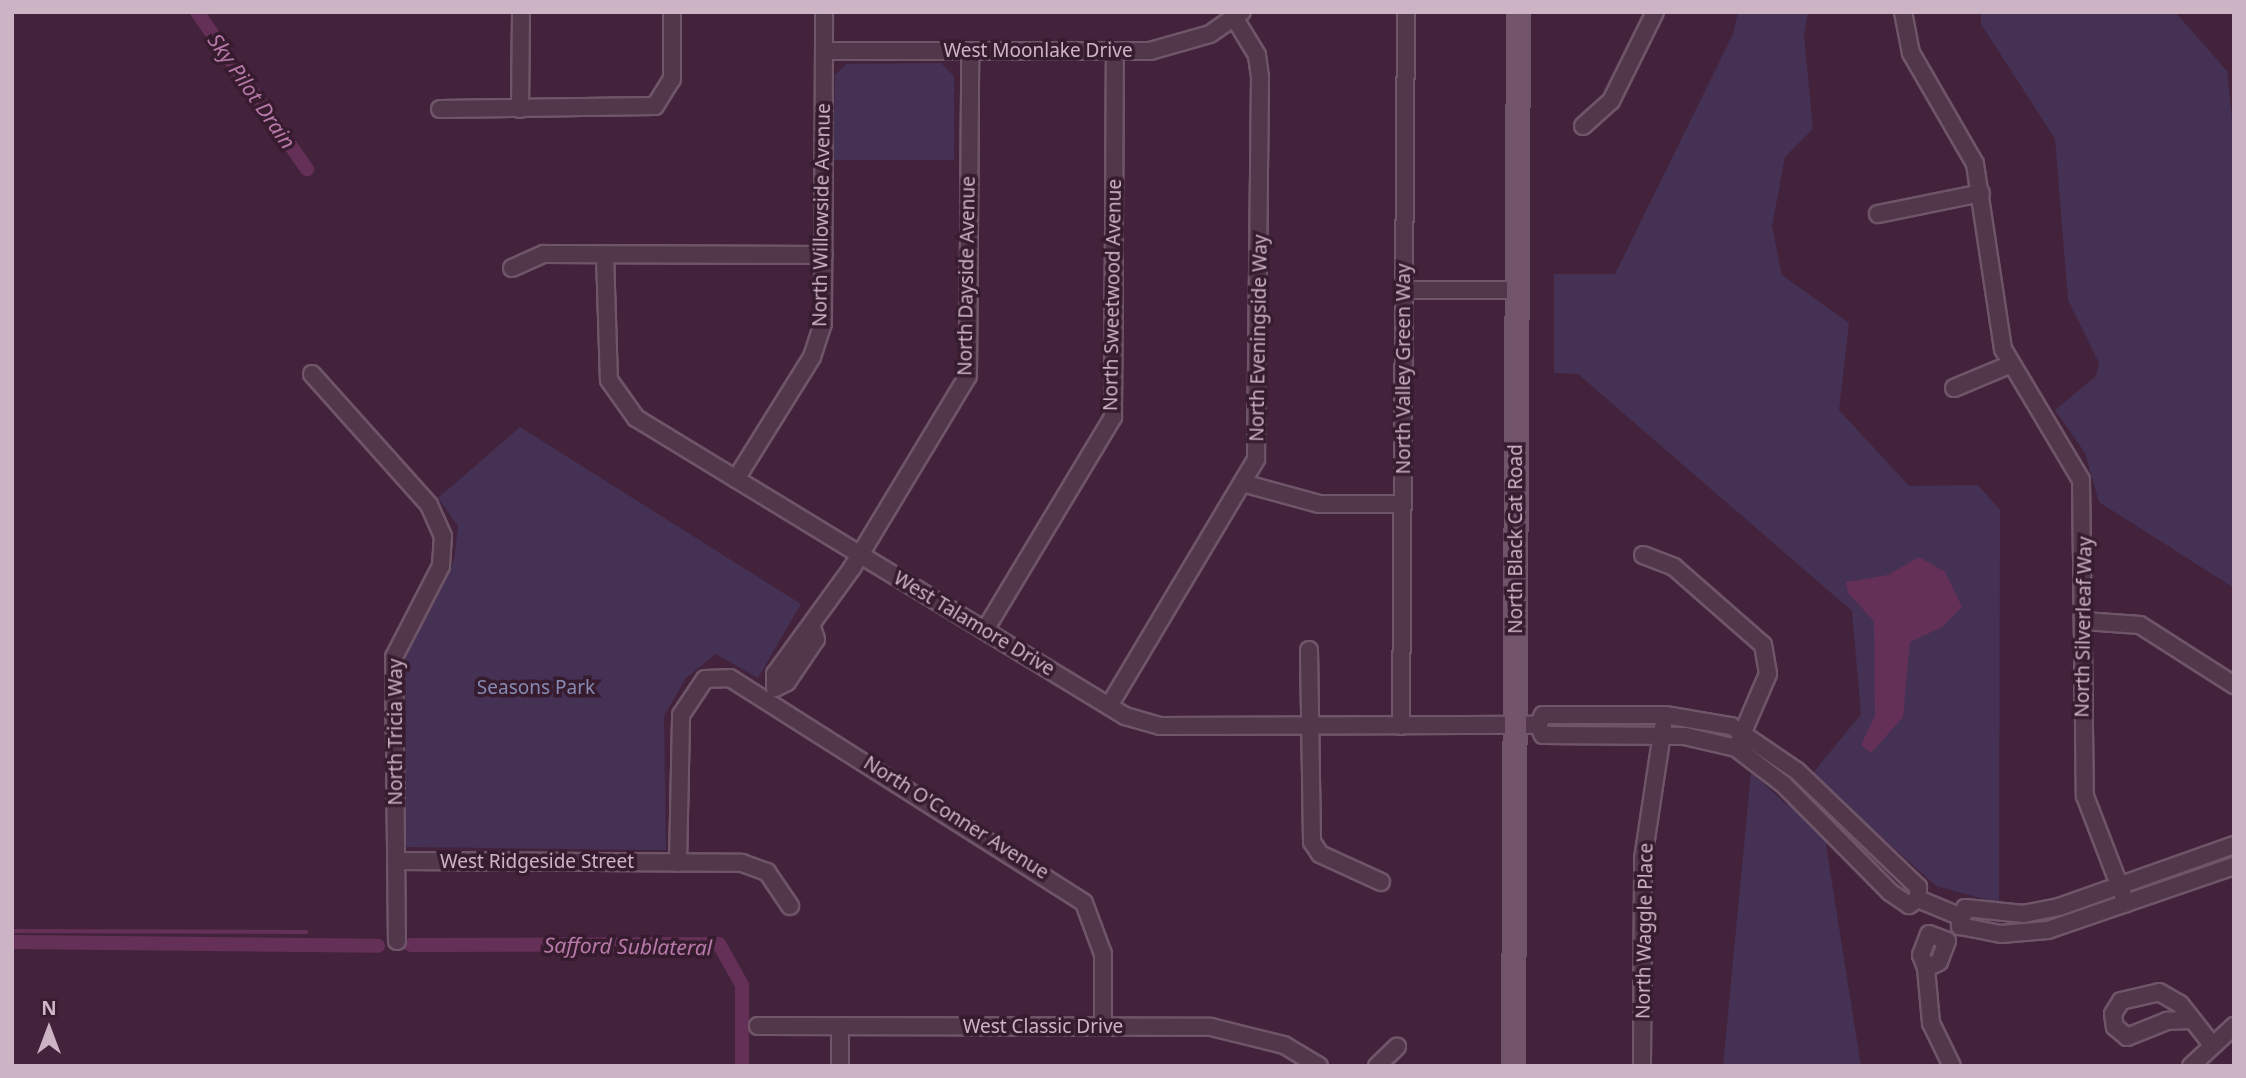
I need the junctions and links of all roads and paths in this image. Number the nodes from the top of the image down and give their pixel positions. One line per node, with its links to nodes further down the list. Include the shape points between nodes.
1 (521, 12): 13 (street)
2 (672, 12): 13 (street, via 672,79 664,100 646,109)
3 (824, 12): 9 (street, North Willowside Avenue)
4 (1406, 12): 20 (street, North Valley Green Way)
5 (1518, 12): 21 (main road, North Black Cat Road)
6 (1654, 12): 14 (street, via 1611,100)
7 (1903, 12): 15 (street, North Silverleaf Way, via 1911,53 1966,142)
8 (1239, 16): 11 (street, West Moonlake Drive, via 1182,45); 26 (street, North Eveningside Way, via 1257,55 1261,96 1258,437)
9 (824, 51): 10 (street, West Moonlake Drive); 18 (street, North Willowside Avenue)
10 (970, 51): 11 (street, West Moonlake Drive); 28 (street, North Dayside Avenue, via 968,376)
11 (1115, 51): 31 (street, North Sweetwood Avenue, via 1113,417)
12 (440, 109): 13 (street)
13 (520, 109)
14 (1583, 126)
15 (1982, 193): 16 (street); 22 (street, North Silverleaf Way, via 1993,310)
16 (1878, 214)
17 (606, 255): 18 (street); 19 (street, via 544,254); 25 (street, West Talamore Drive, via 606,364 615,394 636,418)
18 (824, 255): 25 (street, North Willowside Avenue, via 819,344)
19 (512, 268)
20 (1404, 290): 21 (street); 27 (street, North Valley Green Way)
21 (1517, 290): 40 (main road, North Black Cat Road)
22 (2009, 365): 24 (street); 30 (street, North Silverleaf Way, via 2081,480)
23 (312, 374): 45 (street, North Tricia Way, via 429,505 443,536 441,566 394,657)
24 (1954, 388)
25 (736, 479): 28 (street, West Talamore Drive)
26 (1246, 484): 27 (street, via 1319,504); 35 (street, North Eveningside Way)
27 (1403, 504): 39 (street, North Valley Green Way)
28 (861, 555): 31 (street, West Talamore Drive); 34 (street, North Dayside Avenue, via 775,674)
29 (1643, 555): 41 (street, via 1674,567 1763,645 1768,674)
30 (2084, 621): 33 (street, via 2140,625); 49 (street, North Silverleaf Way, via 2085,796)
31 (985, 630): 35 (street, West Talamore Drive)
32 (1310, 650): 38 (street)
33 (2234, 685)
34 (771, 694): 46 (street, North O'Conner Avenue, via 714,676 698,686 679,726); 59 (street, North O'Conner Avenue, via 1084,903 1103,954)
35 (1109, 706): 38 (street, West Talamore Drive, via 1160,726)
36 (1665, 715): 37 (street, via 1543,715); 41 (street, via 1716,721); 42 (street, North Waggle Place)
37 (1538, 725): 40 (street, West Talamore Drive); 42 (street, via 1543,735)
38 (1309, 726): 39 (street, West Talamore Drive); 48 (street, via 1312,842 1320,854)
39 (1401, 726): 40 (street, West Talamore Drive)
40 (1515, 726): 65 (main road, North Black Cat Road)
41 (1743, 732): 43 (street); 50 (street, via 1797,771 1917,887)
42 (1662, 736): 43 (street); 66 (street, North Waggle Place, via 1643,859)
43 (1736, 748): 50 (street, via 1783,784 1890,892 1909,905)
44 (2234, 845): 49 (street)
45 (396, 861): 46 (street, West Ridgeside Street); 54 (street, North Tricia Way)
46 (678, 863): 52 (street, West Ridgeside Street, via 754,866 781,887)
47 (2234, 866): 51 (street)
48 (1381, 882)
49 (2118, 884): 51 (street, North Silverleaf Way); 53 (street, via 2040,911 1965,908)
50 (1918, 899): 53 (street)
51 (2126, 903): 53 (street, via 2025,933 1960,926)
52 (790, 906)
53 (1953, 915): 67 (street, via 1940,934 1929,934 1925,944 1931,1023)
54 (397, 941)
55 (2191, 1020): 60 (street)
56 (758, 1026): 57 (street, West Classic Drive)
57 (840, 1026): 59 (street, West Classic Drive); 62 (street)
58 (2234, 1026): 60 (street)
59 (1103, 1027): 63 (street, West Classic Drive, via 1232,1030 1284,1045)
60 (2210, 1042): 68 (street)
61 (1397, 1047): 64 (street)
62 (840, 1066)
63 (1320, 1066)
64 (1377, 1066)
65 (1513, 1066)
66 (1642, 1066)
67 (1952, 1066)
68 (2190, 1066)

